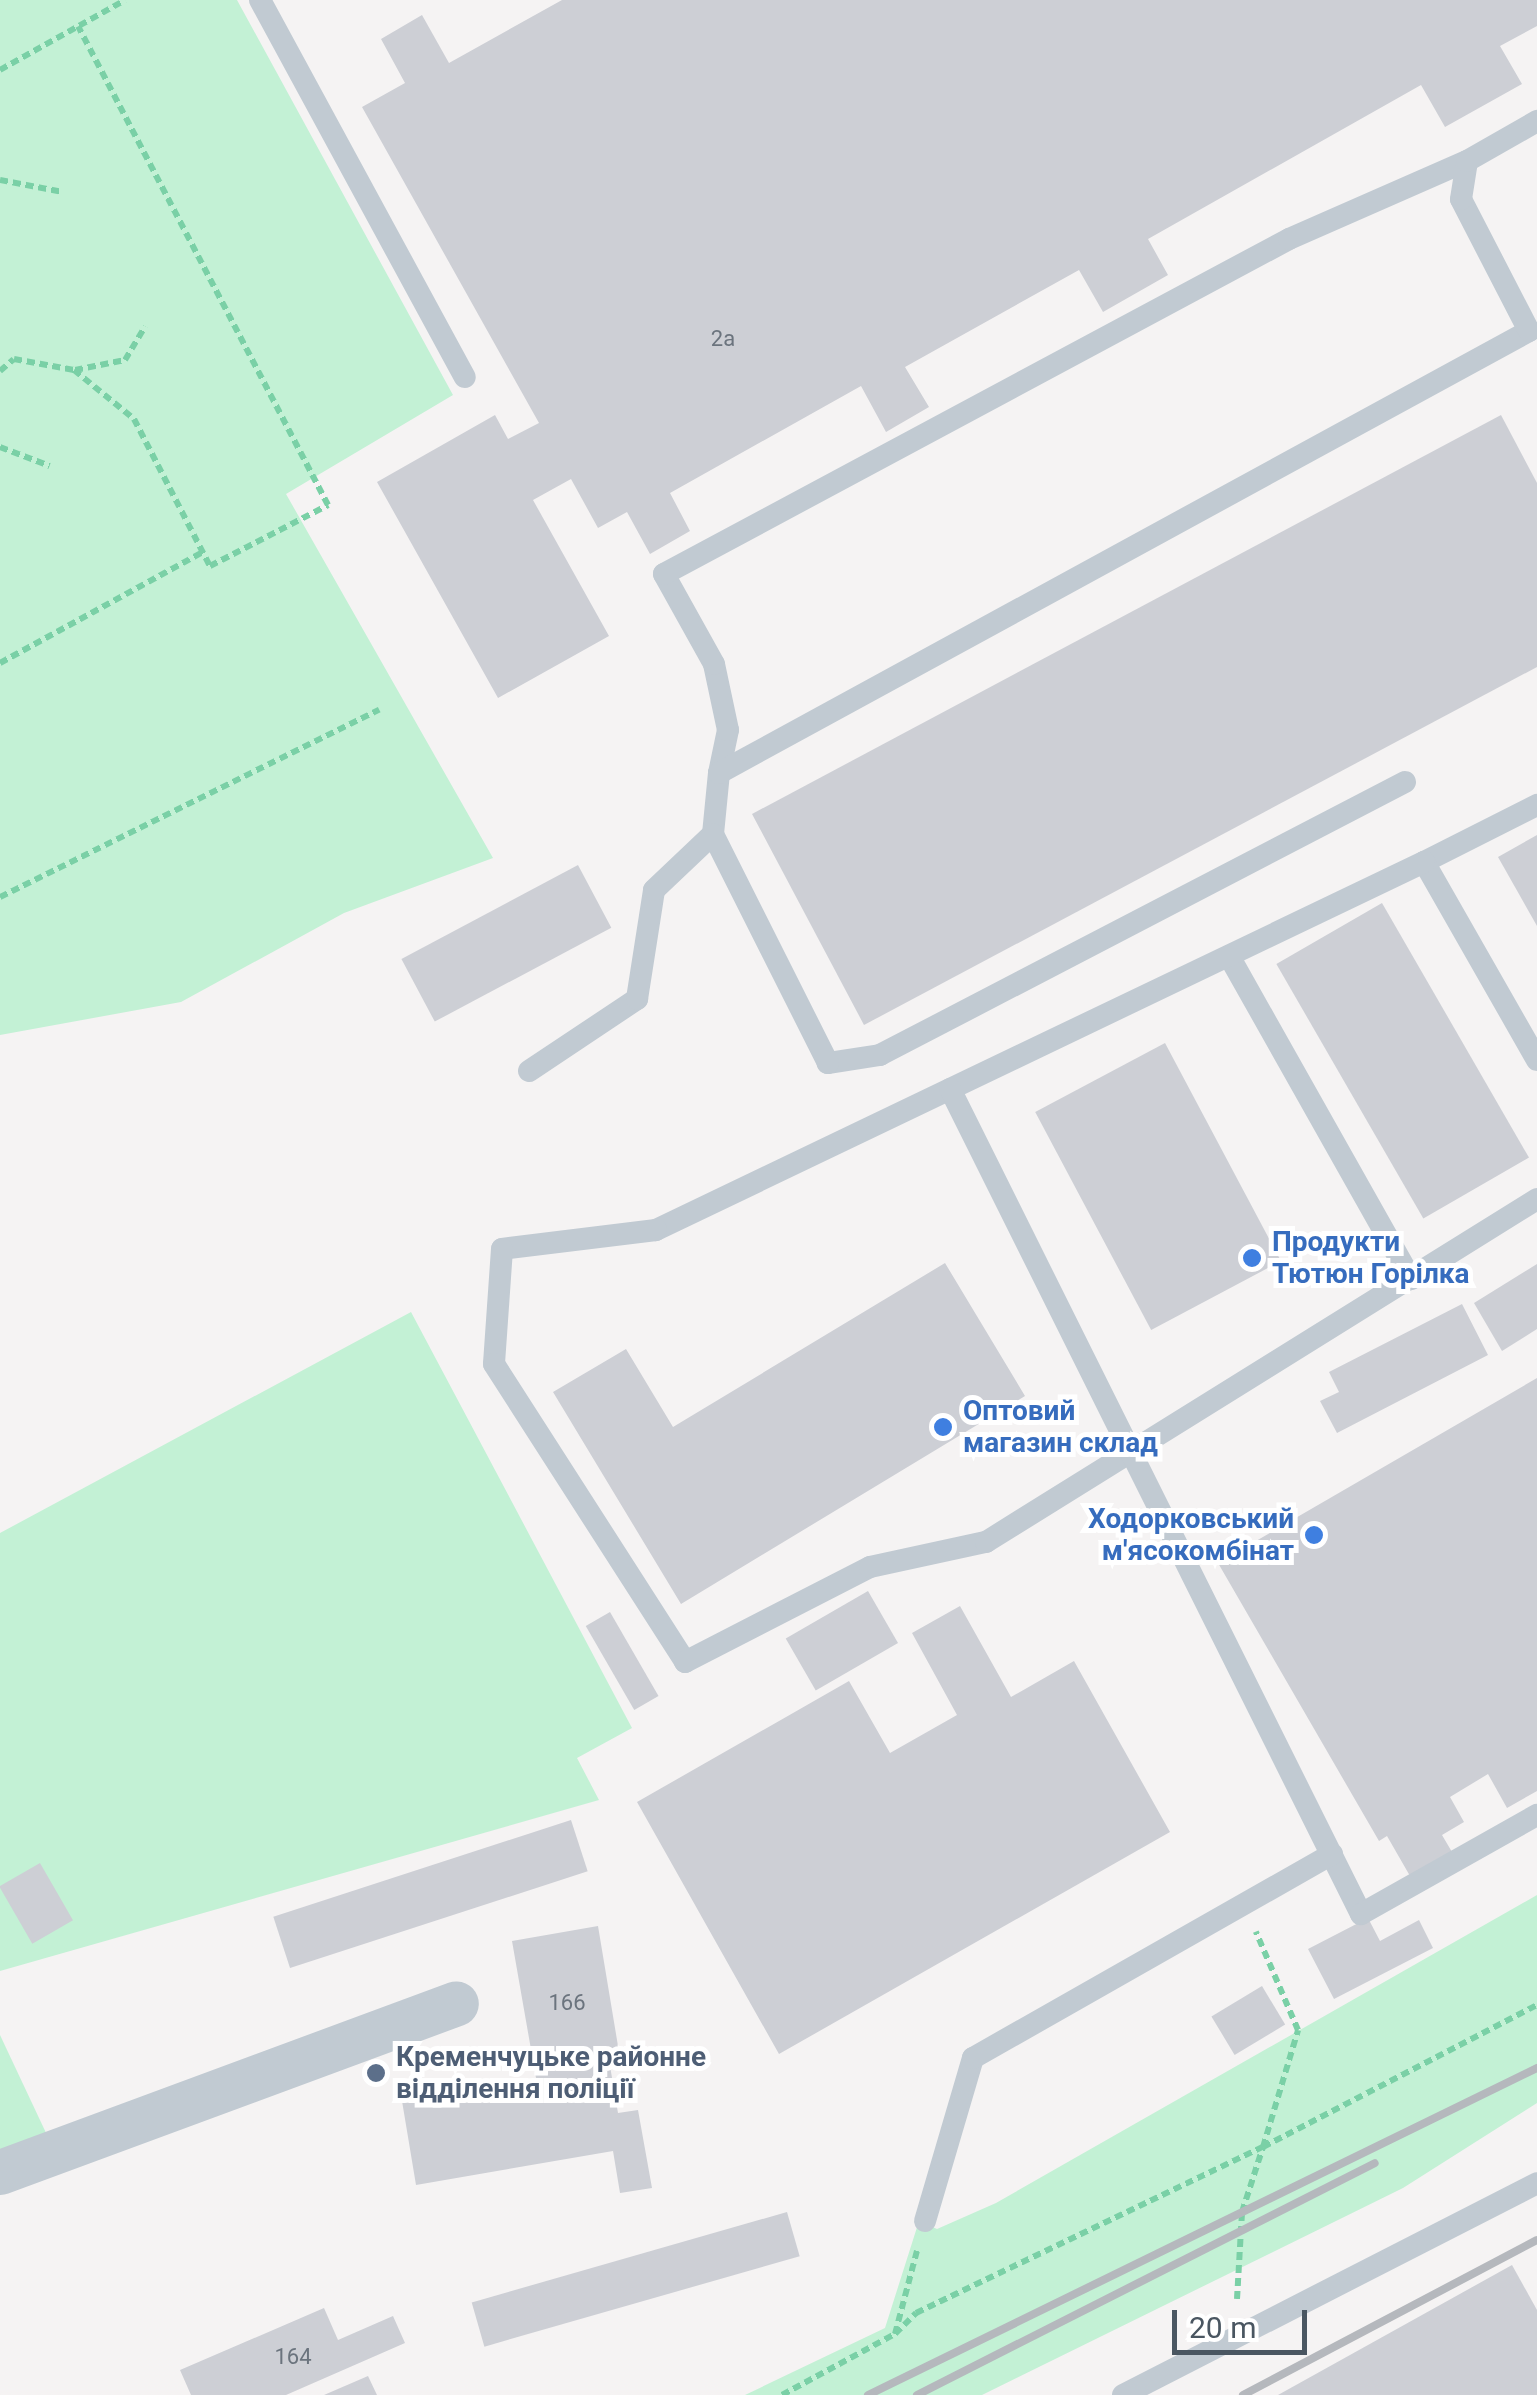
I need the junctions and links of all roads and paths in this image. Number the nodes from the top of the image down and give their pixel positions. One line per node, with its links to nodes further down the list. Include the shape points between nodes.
1 (125, 0): 3 (path)
2 (260, 0): 12 (lane)
3 (78, 26): 4 (path); 15 (path, via 328,504 210,566)
4 (0, 70)
5 (1537, 121): 6 (lane)
6 (1467, 161): 18 (lane, via 1460,199 1529,331); 18 (lane, via 1289,240 664,574 714,664 728,730)
7 (0, 180): 8 (path)
8 (62, 192)
9 (145, 327): 10 (path, via 125,360)
10 (74, 370): 11 (path, via 14,359); 15 (path, via 134,419)
11 (0, 371)
12 (465, 377)
13 (0, 447): 14 (path)
14 (50, 466)
15 (204, 552): 16 (path)
16 (0, 664)
17 (380, 710): 23 (path)
18 (719, 773): 21 (lane)
19 (1406, 782): 21 (lane, via 880,1055 828,1063)
20 (1537, 805): 22 (lane)
21 (713, 834): 26 (lane, via 654,890 637,999)
22 (1424, 862): 24 (lane); 25 (lane)
23 (0, 897)
24 (1229, 956): 27 (lane); 29 (lane)
25 (1537, 1060)
26 (529, 1071)
27 (950, 1089): 30 (lane); 30 (lane, via 656,1230 502,1249 494,1364 685,1662 870,1566 986,1542)
28 (1537, 1199): 29 (lane)
29 (1411, 1279): 30 (lane)
30 (1136, 1454): 32 (lane)
31 (1537, 1815): 32 (lane, via 1360,1914)
32 (1332, 1854): 33 (lane)
33 (1244, 1904): 36 (path, via 1298,2030); 39 (lane, via 973,2058)
34 (456, 2003): 37 (street)
35 (1537, 2005): 36 (path)
36 (1263, 2148): 40 (path, via 916,2314); 41 (path, via 1242,2212)
37 (0, 2172)
38 (1537, 2183): 41 (lane)
39 (925, 2222): 40 (path)
40 (895, 2334): 42 (path)
41 (1235, 2338): 43 (lane)
42 (782, 2395)
43 (1123, 2395)

